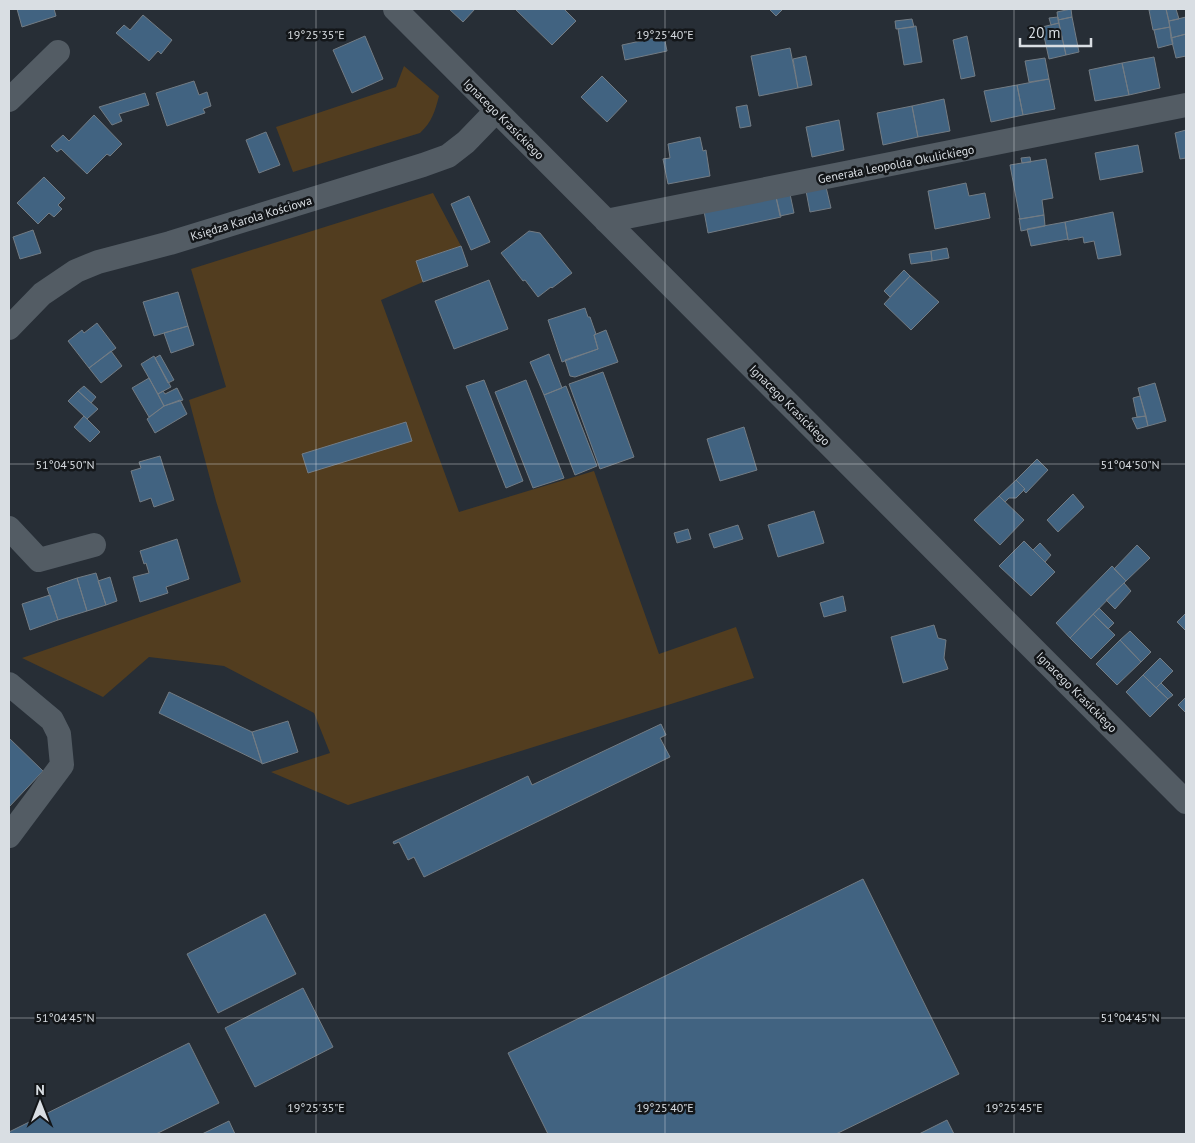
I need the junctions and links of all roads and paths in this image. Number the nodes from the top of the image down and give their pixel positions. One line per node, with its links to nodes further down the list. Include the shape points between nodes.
1 (395, 9): 5 (street, Ignacego Krasickiego)
2 (58, 52): 3 (street)
3 (9, 100)
4 (1186, 105): 6 (street, Generała Leopolda Okulickiego)
5 (496, 111): 6 (street, Ignacego Krasickiego); 7 (street, Księdza Karola Kościowa, via 448,156 76,271 42,294)
6 (606, 221): 11 (street, Ignacego Krasickiego)
7 (9, 328)
8 (9, 528): 9 (street, via 39,560)
9 (94, 545)
10 (9, 684): 12 (street, via 52,720 59,734 62,765)
11 (1186, 802)
12 (9, 836)

